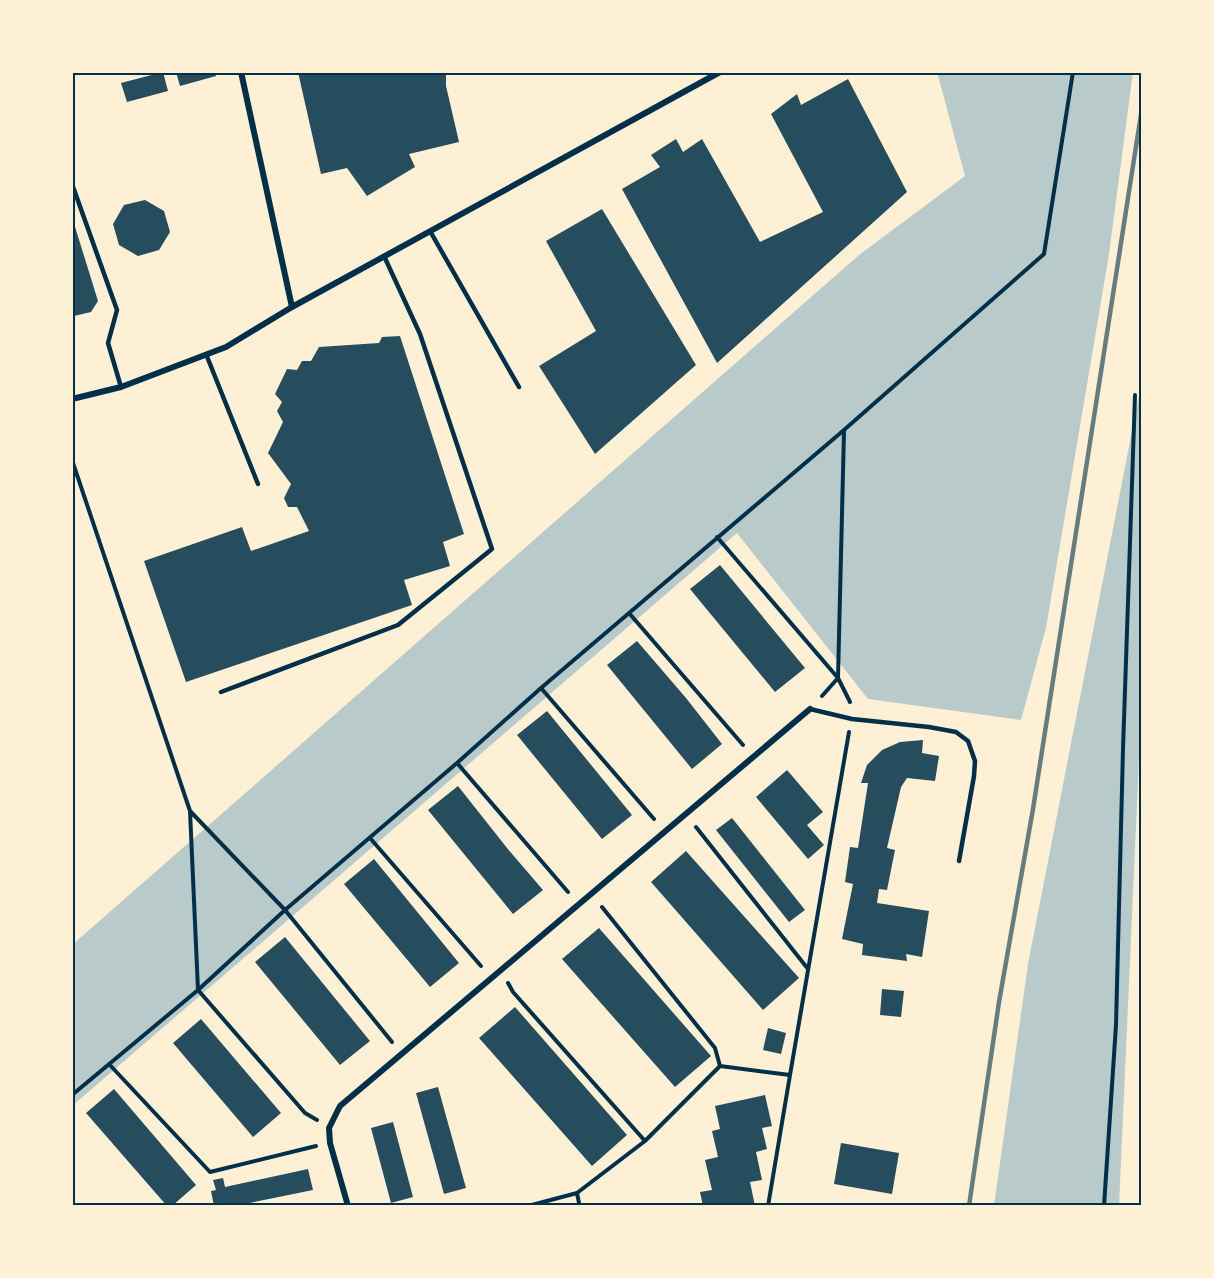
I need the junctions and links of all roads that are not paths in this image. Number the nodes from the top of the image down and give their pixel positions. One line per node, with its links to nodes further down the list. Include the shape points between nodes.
1 (241, 72): 6 (street)
2 (720, 72): 4 (street)
3 (72, 183): 8 (lane, via 117,310 108,343)
4 (430, 231): 5 (street); 9 (lane)
5 (384, 256): 6 (street); 12 (lane, via 420,334 492,549 398,625)
6 (292, 307): 7 (street, via 226,347)
7 (206, 354): 8 (street); 11 (lane)
8 (121, 387): 10 (street)
9 (519, 387)
10 (72, 399)
11 (258, 484)
12 (221, 692)
13 (810, 709): 14 (lane, via 852,719 956,732 968,741 975,761 974,776); 15 (street, via 340,1106 329,1128 330,1143)
14 (959, 861)
15 (348, 1206)

